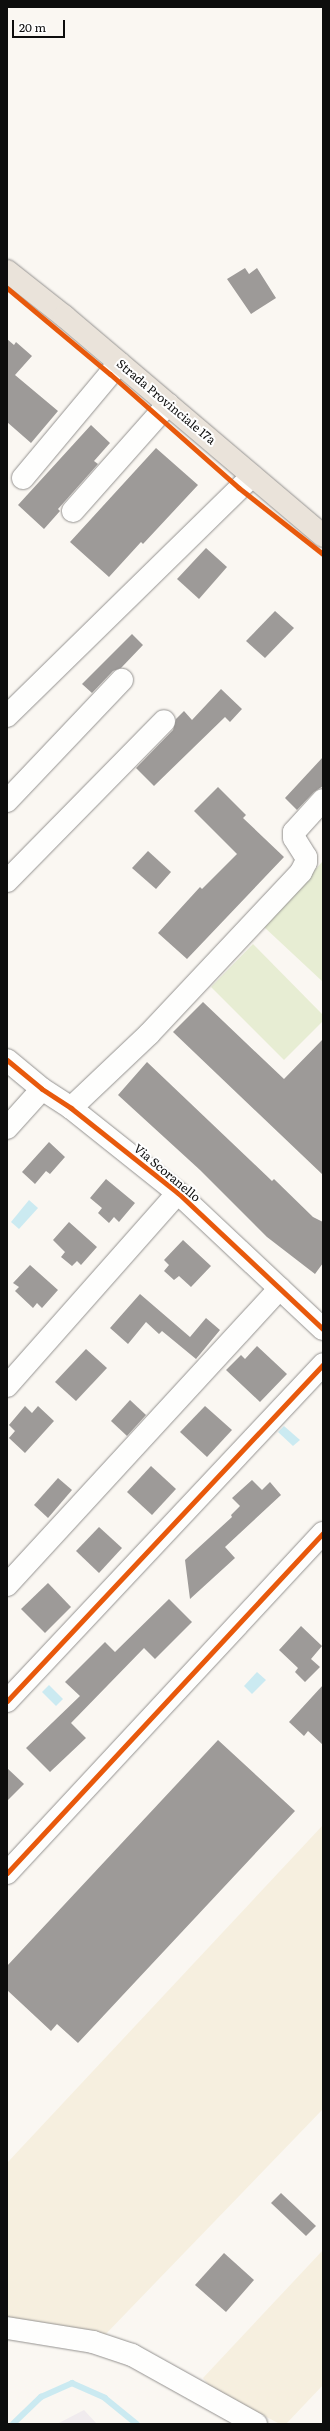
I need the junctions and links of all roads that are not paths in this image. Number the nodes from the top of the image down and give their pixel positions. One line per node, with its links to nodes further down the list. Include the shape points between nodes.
1 (7, 270): 2 (main road, Strada Provinciale 17a)
2 (119, 363): 3 (main road, Strada Provinciale 17a); 5 (street)
3 (168, 404): 4 (main road, Strada Provinciale 17a); 6 (street)
4 (252, 476): 7 (main road, Strada Provinciale 17a); 9 (street)
5 (23, 478)
6 (72, 511)
7 (323, 536)
8 (122, 680): 12 (street)
9 (7, 716)
10 (164, 721): 13 (street)
11 (323, 800): 16 (street, via 294,832 294,838 306,857 301,872 149,1034)
12 (7, 801)
13 (7, 881)
14 (7, 1060): 15 (street, Via Scoranello)
15 (42, 1089): 16 (street, Via Scoranello); 17 (street)
16 (71, 1108): 18 (street, Via Scoranello)
17 (7, 1128)
18 (178, 1193): 19 (street, Via Scoranello); 22 (street)
19 (280, 1288): 20 (street, Via Scoranello); 24 (street)
20 (320, 1320)
21 (323, 1364): 25 (street)
22 (7, 1386)
23 (323, 1533): 26 (street)
24 (7, 1585)
25 (7, 1701)
26 (7, 1873)
27 (7, 2328): 28 (street, via 93,2342 122,2351 144,2360)
28 (256, 2424)

